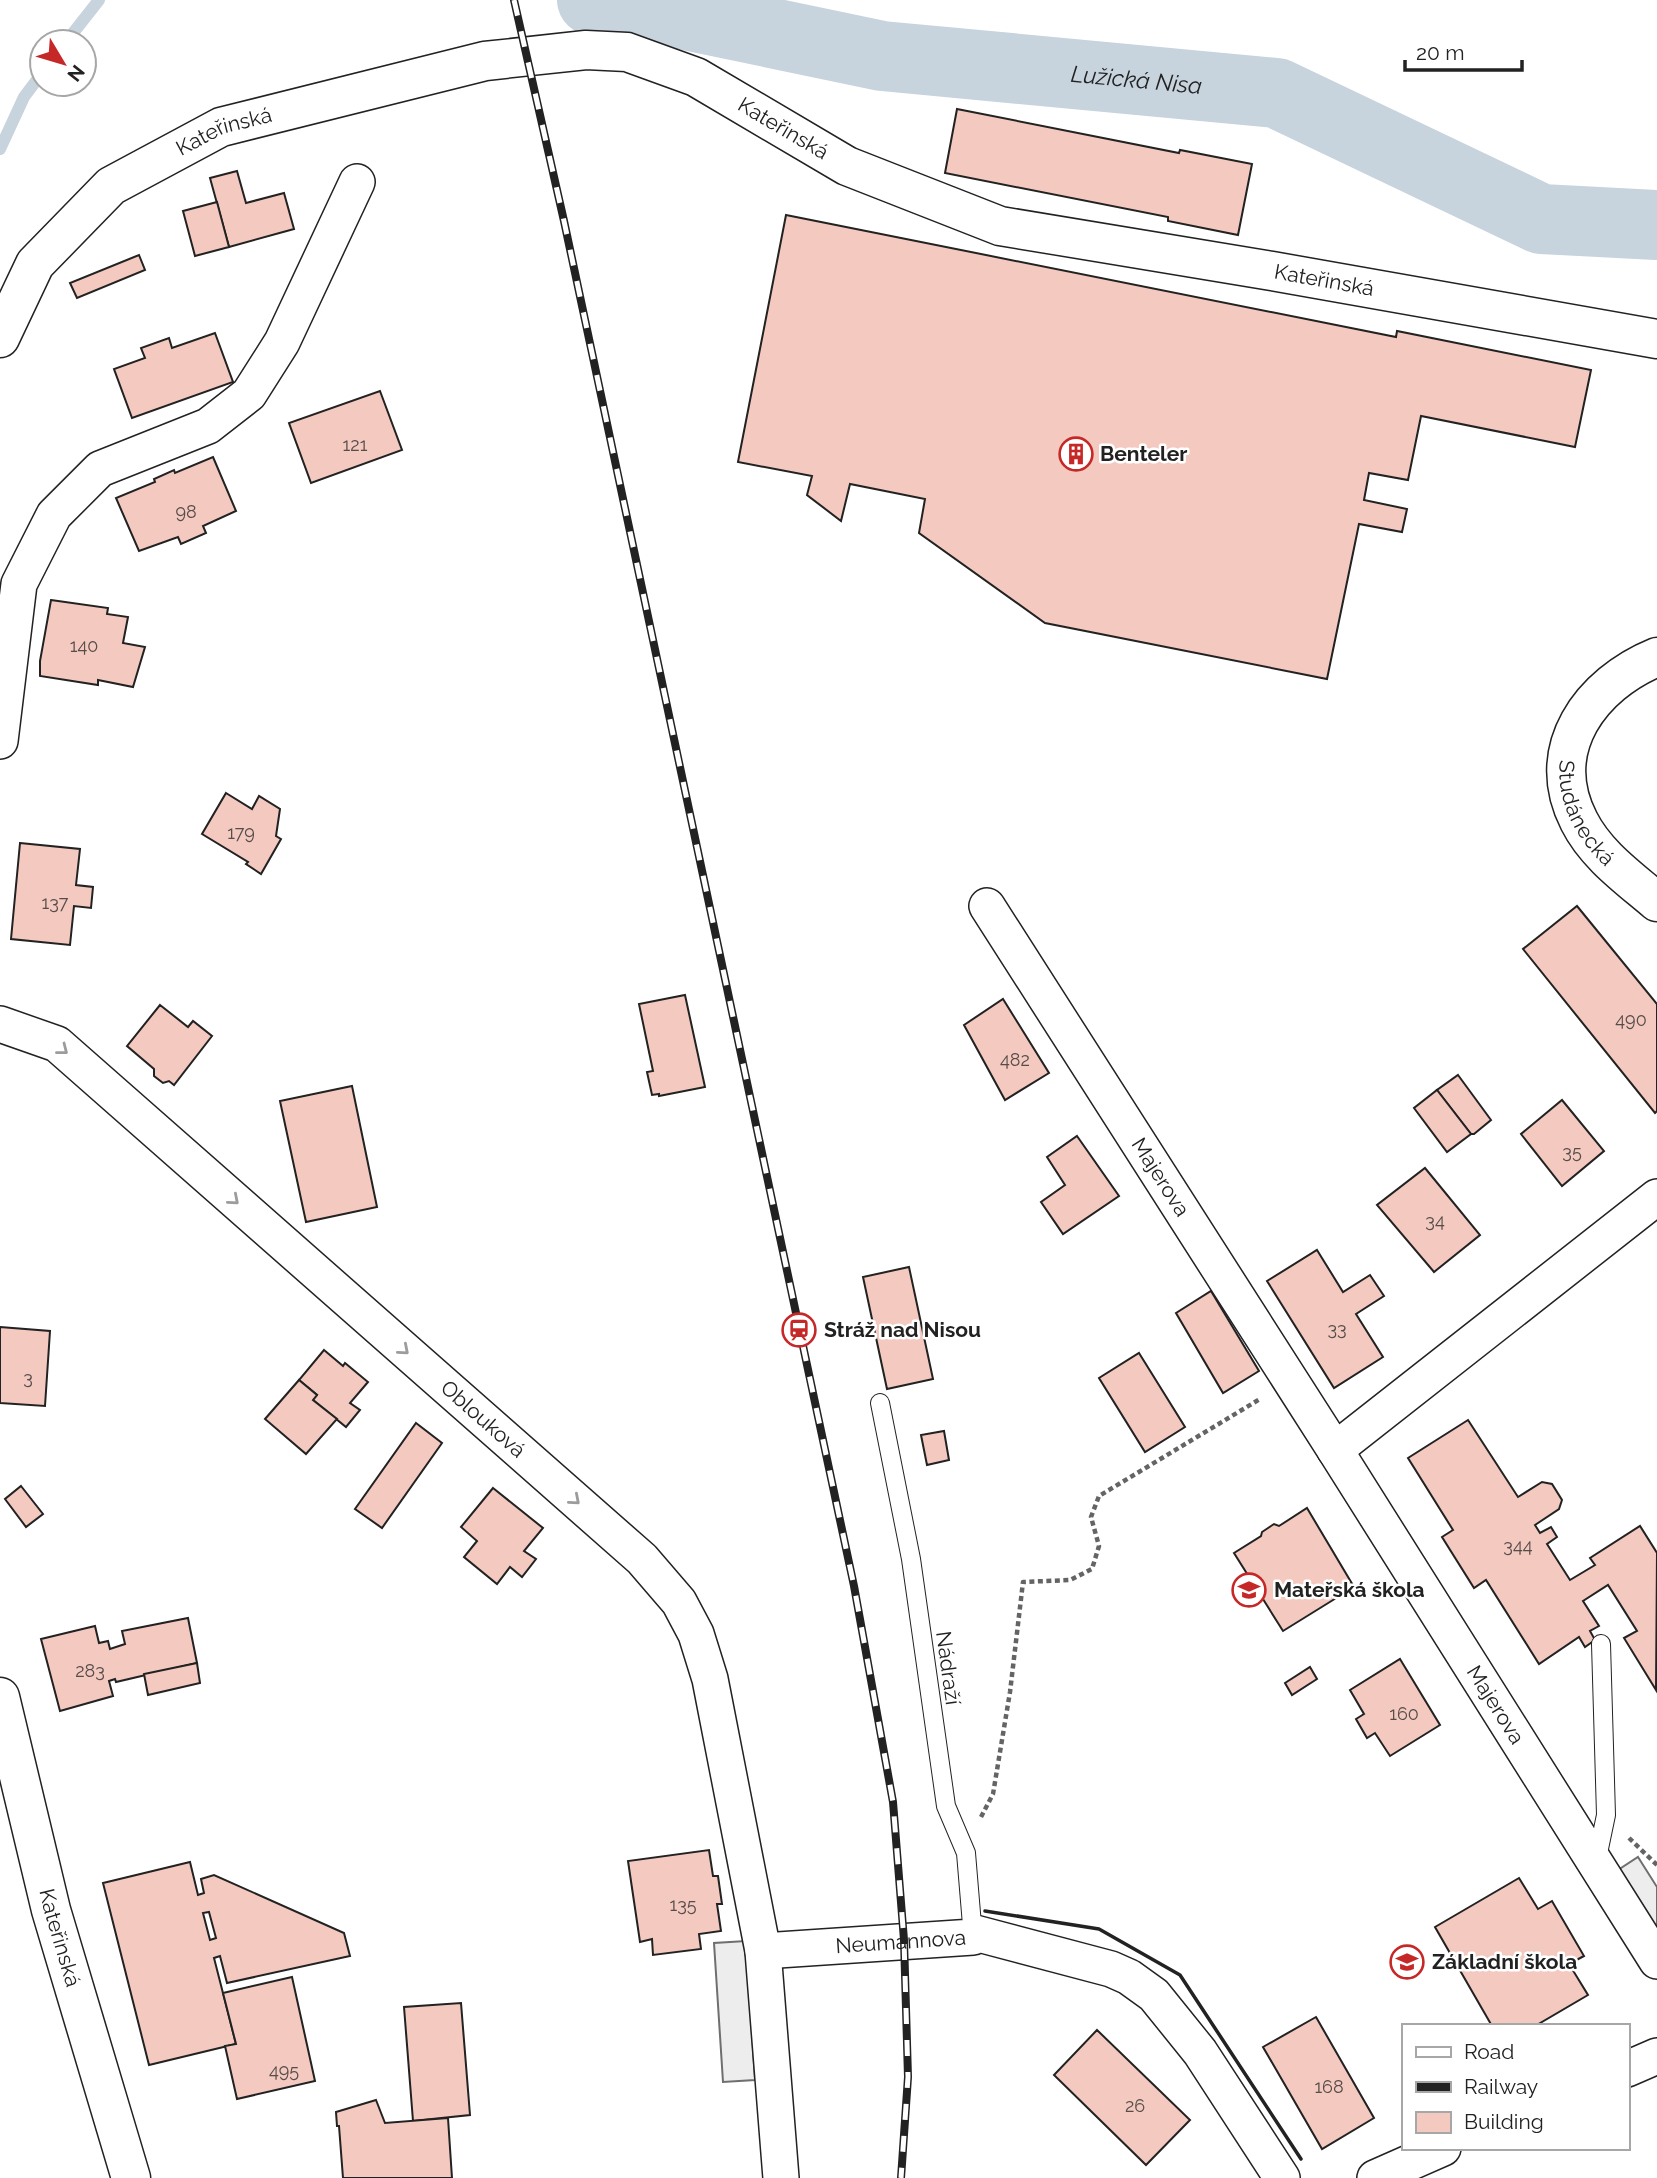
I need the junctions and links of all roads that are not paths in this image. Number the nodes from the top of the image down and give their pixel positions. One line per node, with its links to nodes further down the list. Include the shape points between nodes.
1 (357, 182): 5 (street, via 282,342 249,394 208,426 100,469 54,515 19,584)
2 (0, 338): 3 (street, Kateřinská, via 35,264 111,187 221,127 485,61 586,50 627,52 696,77 847,166 1000,226)
3 (1657, 339)
4 (1657, 657): 6 (street, Studánecká, via 1633,667 1597,696 1576,730 1567,772 1570,799 1592,841)
5 (0, 741)
6 (1657, 902)
7 (987, 906): 11 (street, Majerova)
8 (0, 1024): 16 (street, Oblouková, one-way to 16, via 57,1044 642,1559 679,1602 696,1634 710,1679)
9 (1657, 1197): 11 (street)
10 (880, 1403): 15 (lane, Nádraží, via 911,1559 946,1805 966,1853)
11 (1335, 1450): 14 (street, Majerova)
12 (1601, 1644): 14 (lane, via 1606,1815)
13 (0, 1697): 21 (street, Kateřinská, via 51,1910)
14 (1595, 1866): 17 (street, Majerova)
15 (973, 1937): 16 (street, Neumannova); 23 (street, Neumannova, via 975,1933 1111,1969 1154,1995 1200,2052)
16 (763, 1951): 22 (street)
17 (1657, 1961)
18 (1657, 2056): 19 (street)
19 (1629, 2068)
20 (1438, 2150): 24 (street)
21 (131, 2178)
22 (781, 2178)
23 (1282, 2178)
24 (1375, 2178)

